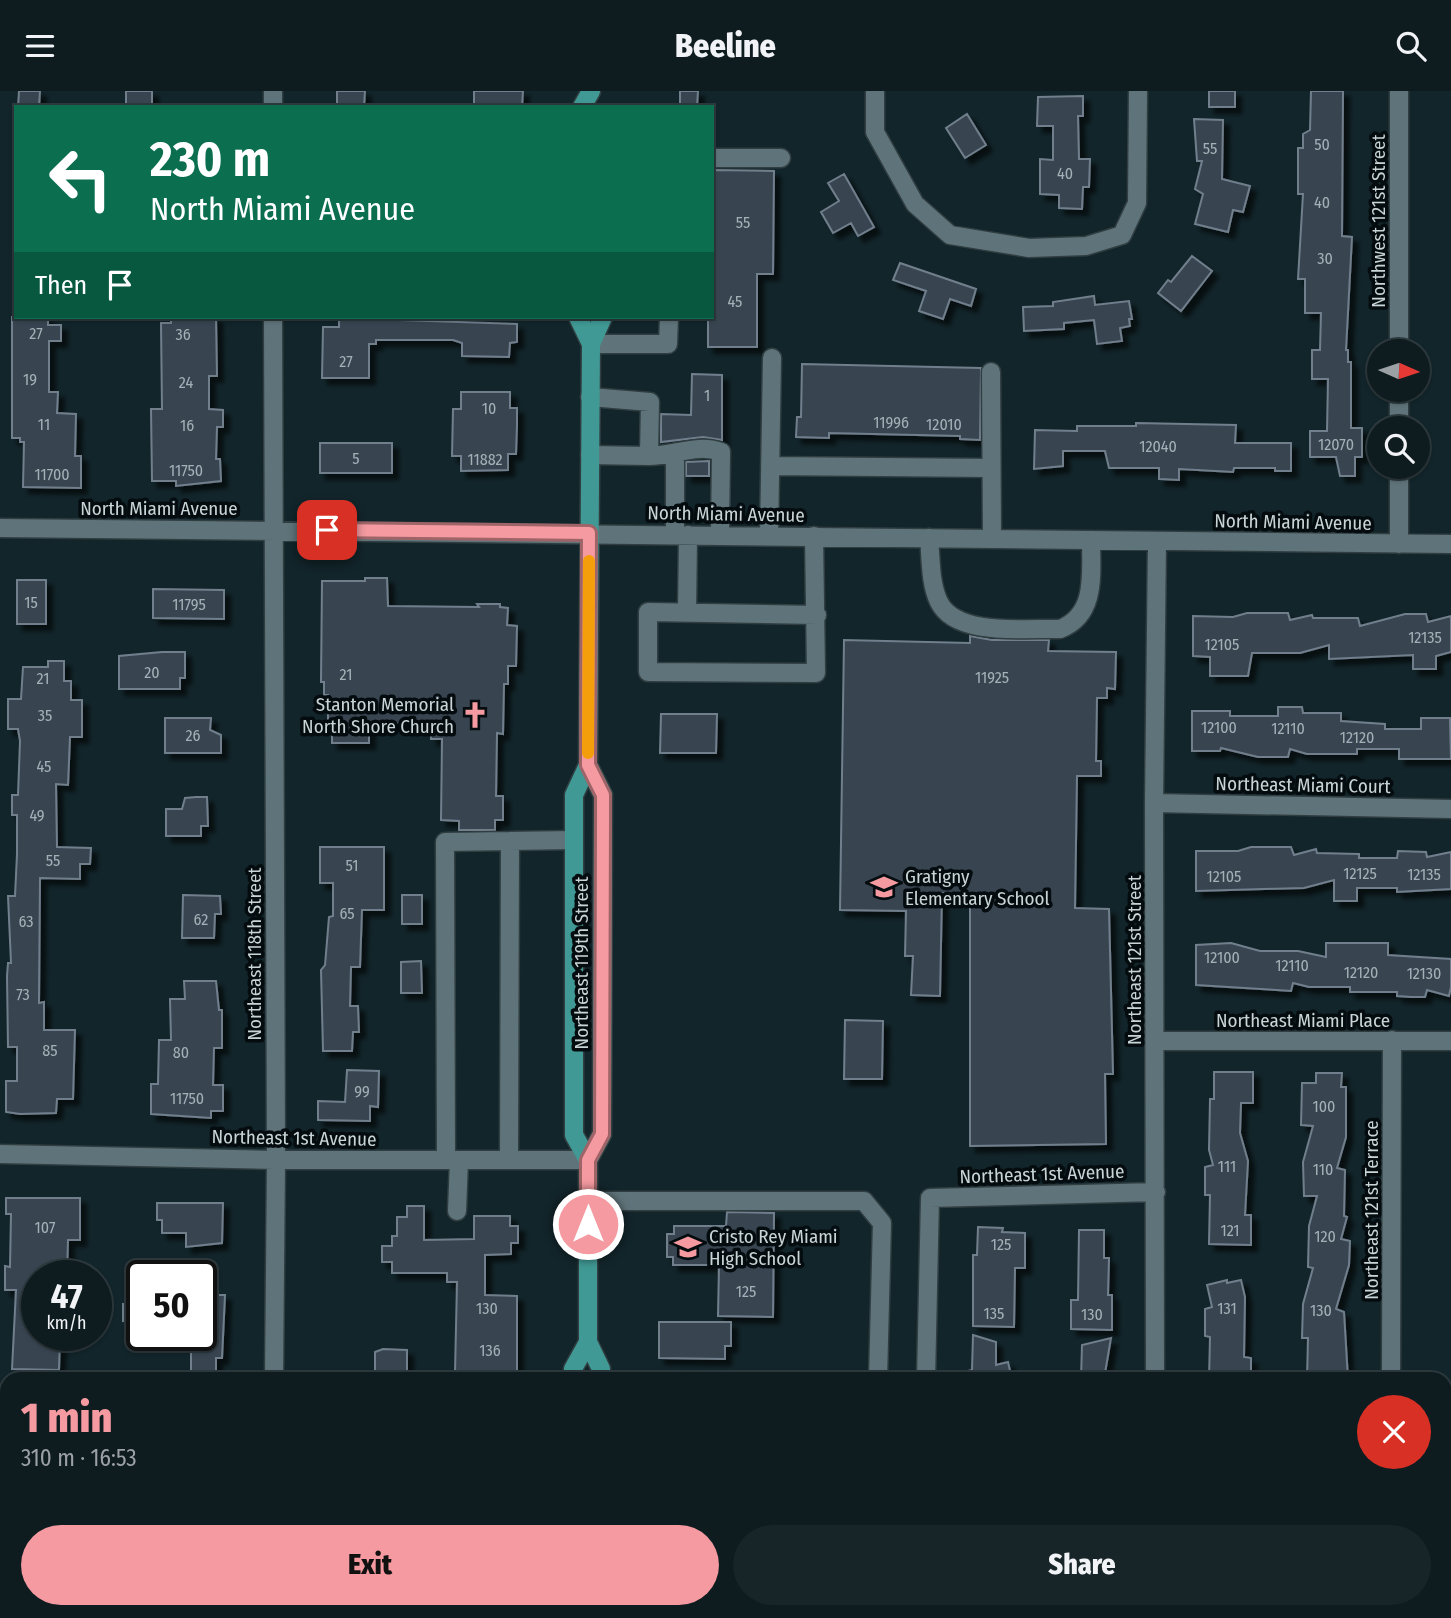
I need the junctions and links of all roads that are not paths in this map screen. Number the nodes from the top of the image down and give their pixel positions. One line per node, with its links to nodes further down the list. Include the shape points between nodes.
1 (875, 91): 2 (street, via 875,132 915,204 950,235 1029,248 1086,246 1122,235 1137,203)
2 (1138, 91)
3 (1399, 91): 10 (street, Northwest 121st Street)
4 (714, 158): 5 (street)
5 (781, 158)
6 (273, 319): 22 (street, Northeast 118th Street)
7 (579, 319): 11 (main road)
8 (602, 319): 11 (main road)
9 (669, 319): 11 (street, via 668,344)
10 (1399, 339)
11 (591, 344): 14 (main road, Northeast 119th Street)
12 (772, 358): 18 (street)
13 (991, 372): 19 (street)
14 (590, 397): 16 (main road, Northeast 119th Street); 17 (street, via 650,401)
15 (675, 454): 17 (street); 24 (street); 25 (street, via 689,449 721,452)
16 (590, 455): 17 (street); 23 (main road, Northeast 119th Street)
17 (649, 456)
18 (771, 466): 19 (street); 26 (street)
19 (990, 468): 29 (street)
20 (1399, 479): 32 (street)
21 (0, 528): 22 (street, North Miami Avenue)
22 (273, 530): 23 (street, North Miami Avenue); 45 (street, Northeast 118th Street)
23 (589, 533): 24 (street, North Miami Avenue); 36 (main road, Northeast 119th Street)
24 (682, 535): 25 (street, North Miami Avenue); 34 (street)
25 (720, 535): 26 (street, North Miami Avenue)
26 (769, 536): 27 (street, North Miami Avenue)
27 (814, 536): 28 (street, North Miami Avenue); 35 (street)
28 (929, 538): 29 (street, North Miami Avenue); 30 (street, via 938,600 954,619 969,626 1060,629 1082,614 1088,599)
29 (992, 539): 30 (street, North Miami Avenue)
30 (1091, 540): 31 (street, North Miami Avenue)
31 (1157, 541): 32 (street, North Miami Avenue); 37 (street, Northeast 121st Street)
32 (1399, 544): 33 (street, North Miami Avenue)
33 (1451, 544)
34 (687, 613): 35 (street); 35 (street, via 648,612 648,672 816,673)
35 (817, 615)
36 (588, 765): 39 (main road, Northeast 119th Street, via 574,795); 48 (main road, Northeast 119th Street, via 603,795 602,1134)
37 (1154, 803): 38 (street, Northeast Miami Court); 42 (street, Northeast 121st Street)
38 (1451, 809)
39 (575, 840): 40 (street); 48 (main road, Northeast 119th Street, via 574,1135)
40 (510, 841): 46 (street, via 445,842); 47 (street)
41 (1392, 1040): 42 (street, Northeast Miami Place); 43 (street, Northeast Miami Place); 59 (street, Northeast 121st Terrace)
42 (1155, 1041): 49 (street, Northeast 121st Street)
43 (1451, 1041)
44 (0, 1154): 45 (street, Northeast 1st Avenue)
45 (276, 1160): 46 (street, Northeast 1st Avenue); 53 (street, Northeast 118th Street)
46 (452, 1160): 47 (street, Northeast 1st Avenue); 51 (street)
47 (509, 1160): 48 (street, Northeast 1st Avenue)
48 (588, 1160): 50 (main road, Northeast 119th Street)
49 (1156, 1192): 57 (street, Northeast 1st Avenue, via 930,1198); 58 (street, Northeast 121st Street)
50 (588, 1201): 52 (main road, Northeast 119th Street); 56 (street, via 864,1201 883,1223)
51 (457, 1211)
52 (588, 1342): 54 (main road, Northeast 119th Street); 55 (main road, Northeast 119th Street)
53 (274, 1372)
54 (573, 1372)
55 (601, 1372)
56 (878, 1372)
57 (926, 1372)
58 (1155, 1372)
59 (1391, 1372)

